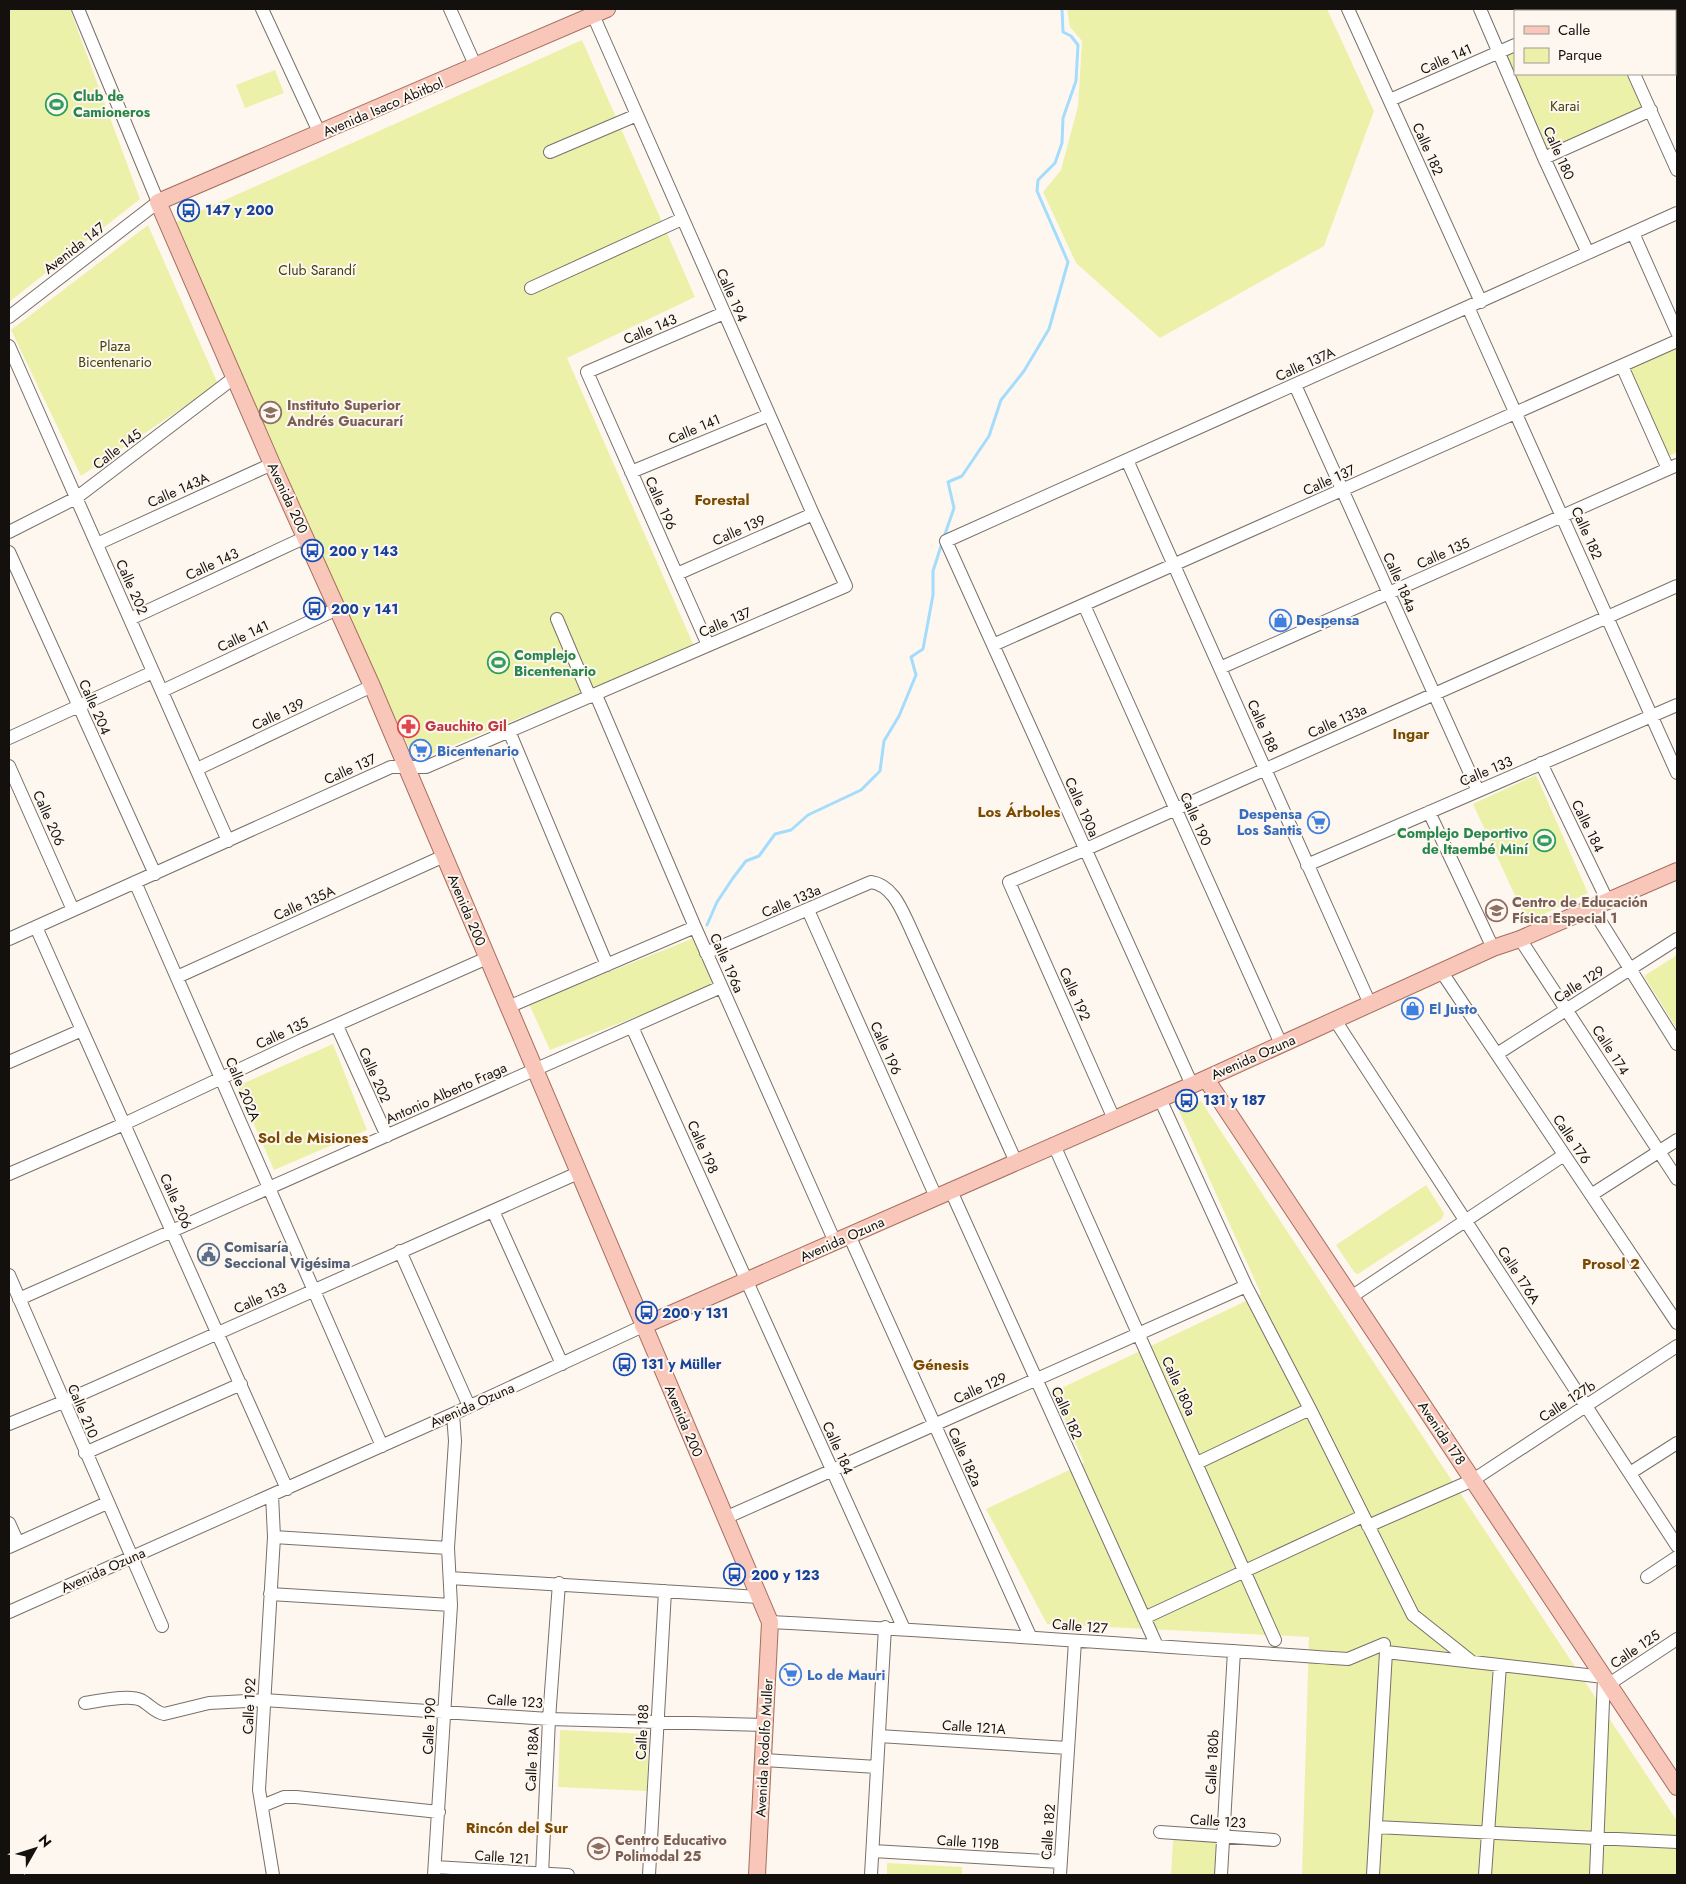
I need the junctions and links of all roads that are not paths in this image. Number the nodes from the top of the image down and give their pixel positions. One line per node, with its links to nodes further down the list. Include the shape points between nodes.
1 (78, 9): 18 (street)
2 (262, 9): 14 (street)
3 (450, 9): 9 (street)
4 (1348, 9): 11 (street, Calle 182)
5 (1480, 9): 8 (street, Calle 180)
6 (600, 12): 9 (main road, Avenida Isaco Abitbol); 13 (street, Calle 194)
7 (1514, 45): 8 (street, Calle 141)
8 (1499, 52): 11 (street, Calle 141); 16 (street, Calle 180)
9 (476, 67): 14 (main road, Avenida Isaco Abitbol)
10 (1634, 75): 12 (street)
11 (1390, 100): 24 (street, Calle 182)
12 (1651, 110): 16 (street); 17 (street)
13 (637, 115): 15 (street); 20 (street, Calle 194)
14 (320, 134): 18 (main road, Avenida Isaco Abitbol)
15 (550, 152)
16 (1544, 158): 22 (street, Calle 180)
17 (1677, 170)
18 (158, 202): 27 (street, Avenida 147); 33 (main road, Avenida 200)
19 (1677, 213): 21 (street, Calle 137A)
20 (682, 219): 23 (street); 26 (street, Calle 194)
21 (1633, 233): 22 (street, Calle 137A); 28 (street)
22 (1588, 253): 24 (street, Calle 137A)
23 (531, 288)
24 (1481, 302): 25 (street, Calle 137A)
25 (1468, 307): 34 (street, Calle 137A); 35 (street, Calle 182)
26 (724, 313): 32 (street, Calle 143); 36 (street, Calle 194)
27 (9, 317)
28 (1677, 332)
29 (1677, 341): 31 (street, Calle 137)
30 (9, 346): 42 (street, Calle 202)
31 (1622, 366): 35 (street, Calle 137); 39 (street)
32 (587, 372): 40 (street, Calle 196)
33 (235, 377): 38 (main road, Avenida 200); 42 (street, Calle 145)
34 (1295, 385): 37 (street, Calle 137A); 41 (street, Calle 184a)
35 (1516, 413): 41 (street, Calle 137); 44 (street, Calle 182)
36 (769, 414): 40 (street, Calle 141); 43 (street, Calle 194)
37 (1127, 460): 47 (street, Calle 137A); 50 (street, Calle 188)
38 (272, 464): 46 (main road, Avenida 200); 48 (street, Calle 143A)
39 (1672, 467): 44 (street, Calle 135)
40 (631, 472): 51 (street, Calle 196)
41 (1343, 490): 50 (street, Calle 137); 54 (street, Calle 184a)
42 (76, 498): 45 (street, Calle 145); 48 (street, Calle 202)
43 (813, 514): 51 (street, Calle 139); 52 (street, Calle 194)
44 (1562, 516): 54 (street, Calle 135); 57 (street, Calle 182)
45 (9, 532)
46 (306, 537): 56 (main road, Avenida 200); 58 (street, Calle 143)
47 (946, 541): 61 (street, Calle 190a)
48 (97, 544): 58 (street, Calle 202)
49 (9, 552): 69 (street, Calle 204)
50 (1174, 564): 55 (street, Calle 137); 62 (street, Calle 188)
51 (677, 574): 60 (street, Calle 196)
52 (846, 586): 60 (street, Calle 137)
53 (1677, 586): 57 (street, Calle 133a)
54 (1389, 593): 62 (street, Calle 135); 66 (street, Calle 184a)
55 (1084, 605): 61 (street, Calle 137); 80 (street, Calle 190)
56 (337, 609): 64 (main road, Avenida 200); 65 (street, Calle 141)
57 (1608, 616): 66 (street, Calle 133a); 70 (street, Calle 182)
58 (130, 618): 63 (street, Calle 202)
59 (557, 619): 67 (street, Calle 196a)
60 (708, 645): 67 (street, Calle 137)
61 (993, 645): 83 (street, Calle 190a)
62 (1220, 668): 77 (street, Calle 188)
63 (153, 672): 65 (street, Calle 202); 69 (street)
64 (372, 686): 75 (main road, Avenida 200); 76 (street, Calle 139)
65 (162, 691): 76 (street, Calle 202)
66 (1434, 694): 77 (street, Calle 133a); 79 (street, Calle 184a)
67 (593, 696): 71 (street, Calle 137); 95 (street, Calle 196a)
68 (1677, 705): 70 (street, Calle 133)
69 (79, 707): 72 (street); 86 (street, Calle 204)
70 (1652, 715): 73 (street, Calle 133); 78 (street, Calle 182)
71 (509, 731): 75 (street, Calle 137, via 426,767); 102 (street)
72 (9, 738)
73 (1541, 763): 79 (street, Calle 133); 90 (street, Calle 184)
74 (9, 766): 92 (street, Calle 206)
75 (406, 767): 82 (street, Calle 137, via 391,766); 84 (main road, Avenida 200)
76 (197, 769): 82 (street, Calle 202)
77 (1266, 769): 80 (street, Calle 133a); 85 (street, Calle 188)
78 (1677, 773)
79 (1478, 791): 81 (street, Calle 133)
80 (1175, 810): 83 (street, Calle 133a); 114 (street, Calle 190)
81 (1429, 812): 85 (street, Calle 133); 99 (street)
82 (228, 840): 86 (street, Calle 137)
83 (1084, 850): 89 (street, Calle 133a); 120 (street, Calle 190a)
84 (444, 856): 101 (main road, Avenida 200); 105 (street, Calle 135A)
85 (1308, 865): 107 (street, Calle 188)
86 (155, 874): 88 (street, Calle 137)
87 (1675, 877): 90 (main road, Avenida Ozuna)
88 (136, 882): 92 (street, Calle 137); 105 (street, Calle 202A)
89 (1009, 882): 122 (street, Calle 192)
90 (1608, 902): 91 (main road, Avenida Ozuna)
91 (1592, 908): 96 (main road, Avenida Ozuna); 103 (street)
92 (73, 910): 94 (street, Calle 137)
93 (808, 910): 100 (street, Calle 133a); 129 (street, Calle 133a, via 871,882 879,883 898,902); 134 (street, Calle 196)
94 (36, 926): 97 (street, Calle 137); 113 (street, Calle 206)
95 (695, 928): 100 (street, Calle 196a); 102 (street)
96 (1520, 938): 99 (main road, Avenida Ozuna); 109 (street, Calle 174)
97 (9, 939)
98 (1677, 939): 103 (street, Calle 129)
99 (1493, 948): 104 (main road, Avenida Ozuna)
100 (706, 953): 106 (street, Calle 196a)
101 (487, 958): 108 (main road, Avenida 200); 111 (street, Calle 135)
102 (607, 965): 108 (street)
103 (1630, 969): 109 (street, Calle 129); 115 (street)
104 (1442, 971): 107 (main road, Avenida Ozuna); 116 (street, Calle 176)
105 (177, 977): 119 (street, Calle 202A)
106 (722, 987): 112 (street, Antonio Alberto Fraga); 139 (street, Calle 196a)
107 (1370, 1004): 110 (main road, Avenida Ozuna)
108 (508, 1007): 118 (main road, Avenida 200)
109 (1566, 1009): 116 (street, Calle 129); 127 (street, Calle 174)
110 (1335, 1020): 114 (main road, Avenida Ozuna); 137 (street, Calle 176A)
111 (337, 1026): 119 (street, Calle 135); 124 (street, Calle 202)
112 (632, 1027): 118 (street, Antonio Alberto Fraga); 142 (street, Calle 198)
113 (82, 1030): 117 (street); 123 (street, Calle 206)
114 (1281, 1044): 120 (main road, Avenida Ozuna)
115 (1677, 1044)
116 (1497, 1054): 128 (street, Calle 176)
117 (9, 1062)
118 (535, 1070): 124 (street, Antonio Alberto Fraga); 130 (main road, Avenida 200)
119 (222, 1078): 123 (street, Calle 135); 133 (street, Calle 202A)
120 (1199, 1082): 121 (main road, Avenida Ozuna); 145 (main road, Avenida 178)
121 (1160, 1099): 122 (main road, Avenida Ozuna); 143 (street)
122 (1114, 1119): 126 (main road, Avenida Ozuna)
123 (124, 1124): 131 (street, Calle 135); 138 (street, Calle 206)
124 (387, 1136): 133 (street, Antonio Alberto Fraga)
125 (1677, 1140): 127 (street)
126 (1054, 1145): 129 (main road, Avenida Ozuna); 150 (street, Calle 180a)
127 (1659, 1151): 132 (street, Calle 174); 135 (street)
128 (1564, 1155): 135 (street, Calle 176); 137 (street)
129 (1016, 1162): 134 (main road, Avenida Ozuna)
130 (578, 1173): 136 (street, Calle 133); 148 (main road, Avenida 200)
131 (9, 1174)
132 (1677, 1179)
133 (269, 1188): 138 (street, Antonio Alberto Fraga); 144 (street, Calle 202A)
134 (943, 1194): 139 (main road, Avenida Ozuna); 153 (street, Calle 182)
135 (1591, 1195): 147 (street, Calle 176)
136 (493, 1211): 140 (street, Calle 133); 152 (street)
137 (1466, 1220): 145 (street); 157 (street, Calle 176A)
138 (173, 1231): 146 (street, Antonio Alberto Fraga); 149 (street, Calle 206)
139 (842, 1239): 142 (main road, Avenida Ozuna); 161 (street, Calle 182a)
140 (400, 1251): 144 (street, Calle 133); 156 (street)
141 (9, 1275): 146 (street, Calle 210)
142 (746, 1280): 148 (main road, Avenida Ozuna); 166 (street, Calle 184)
143 (1246, 1286): 150 (street, Calle 129); 158 (street)
144 (314, 1290): 149 (street, Calle 133); 163 (street, Calle 202A)
145 (1351, 1297): 168 (main road, Avenida 178)
146 (19, 1299): 155 (street, Calle 210)
147 (1677, 1323)
148 (643, 1326): 152 (street, Avenida Ozuna); 172 (main road, Avenida 200)
149 (218, 1334): 154 (street, Calle 206); 155 (street, Calle 133)
150 (1139, 1334): 153 (street, Calle 129); 165 (street, Calle 180a)
151 (1677, 1346): 157 (street, Calle 127b)
152 (562, 1364): 156 (street, Avenida Ozuna)
153 (1036, 1380): 161 (street, Calle 129); 190 (street, Calle 182)
154 (241, 1384): 164 (street); 169 (street, Calle 206)
155 (63, 1402): 160 (street, Calle 133); 164 (street, Calle 210)
156 (469, 1406): 159 (street, Avenida Ozuna)
157 (1586, 1406): 167 (street, Calle 176A); 168 (street, Calle 127b)
158 (1310, 1409): 165 (street); 173 (street)
159 (453, 1414): 163 (street, Avenida Ozuna); 178 (street, Calle 190, via 455,1441)
160 (9, 1424)
161 (934, 1425): 166 (street, Calle 129); 195 (street, Calle 182a)
162 (1677, 1443): 167 (street)
163 (382, 1446): 169 (street, Avenida Ozuna)
164 (85, 1453): 171 (street, Calle 210)
165 (1197, 1463): 181 (street, Calle 180a)
166 (832, 1471): 172 (street, Calle 129); 194 (street, Calle 184)
167 (1630, 1473): 177 (street, Calle 176A)
168 (1473, 1480): 173 (street, Calle 127b); 204 (main road, Avenida 178)
169 (287, 1489): 170 (street, Avenida Ozuna)
170 (272, 1495): 175 (street, Calle 192); 179 (street, Avenida Ozuna)
171 (107, 1503): 176 (street); 179 (street, Calle 210)
172 (725, 1518): 187 (main road, Avenida 200)
173 (1366, 1521): 181 (street, Calle 127b); 202 (street, via 1413,1615)
174 (9, 1523): 176 (street)
175 (274, 1537): 178 (street); 186 (street, Calle 192)
176 (13, 1545)
177 (1677, 1546)
178 (448, 1548): 183 (street, Calle 190)
179 (133, 1557): 189 (street, Avenida Ozuna); 192 (street, Calle 210)
180 (1677, 1557): 182 (street)
181 (1245, 1571): 190 (street, Calle 127b); 197 (street, Calle 180a)
182 (1647, 1577)
183 (450, 1578): 184 (street); 188 (street, Calle 190)
184 (559, 1583): 185 (street); 208 (street, Calle 188A)
185 (665, 1591): 187 (street); 209 (street, Calle 188)
186 (270, 1594): 188 (street); 205 (street, Calle 192)
187 (759, 1596): 191 (main road, Avenida 200)
188 (451, 1605): 207 (street, Calle 190)
189 (9, 1612)
190 (1144, 1618): 200 (street, Calle 182)
191 (770, 1622): 193 (street, Calle 127); 210 (main road, Avenida Rodolfo Muller)
192 (162, 1626)
193 (885, 1628): 194 (street, Calle 127); 211 (street)
194 (904, 1629): 195 (street, Calle 127)
195 (1030, 1636): 198 (street, Calle 127)
196 (1677, 1639): 204 (street, Calle 125)
197 (1276, 1640)
198 (1075, 1641): 200 (street, Calle 127); 212 (street, Calle 182)
199 (1384, 1644): 201 (street, Calle 127, via 1348,1659)
200 (1157, 1646): 201 (street, Calle 127)
201 (1234, 1651): 221 (street, Calle 180b)
202 (1472, 1662): 203 (street); 218 (street, via 1386,1652)
203 (1500, 1665): 204 (street); 220 (street)
204 (1606, 1681): 215 (main road, Avenida 178); 222 (street)
205 (264, 1700): 206 (street, Calle 123, via 209,1703 164,1714 132,1697); 207 (street, Calle 123); 216 (street, Calle 192, via 259,1790)
206 (85, 1703)
207 (445, 1712): 208 (street, Calle 123); 217 (street, Calle 190)
208 (549, 1718): 209 (street, Calle 123); 229 (street, Calle 188A)
209 (658, 1721): 210 (street, Calle 123); 231 (street, Calle 188)
210 (766, 1725): 213 (main road, Avenida Rodolfo Muller)
211 (879, 1736): 212 (street, Calle 121A); 214 (street)
212 (1068, 1748): 226 (street, Calle 182)
213 (764, 1760): 214 (street); 232 (main road, Avenida Rodolfo Muller)
214 (877, 1766): 225 (street)
215 (1677, 1787)
216 (262, 1806): 217 (street, via 284,1797 296,1797); 228 (street, Calle 192)
217 (439, 1812): 227 (street, Calle 190)
218 (1376, 1827): 220 (street); 235 (street)
219 (1160, 1832): 221 (street, Calle 123)
220 (1488, 1832): 222 (street); 236 (street)
221 (1223, 1836): 223 (street, Calle 123); 234 (street, Calle 180b)
222 (1597, 1838): 224 (street); 237 (street)
223 (1274, 1840)
224 (1677, 1842)
225 (872, 1851): 226 (street, Calle 119B); 233 (street)
226 (1060, 1869)
227 (434, 1871): 229 (street, Calle 121)
228 (273, 1875)
229 (542, 1875): 230 (street, Calle 121)
230 (568, 1875)
231 (649, 1875)
232 (757, 1875)
233 (871, 1875)
234 (1220, 1875)
235 (1373, 1875)
236 (1485, 1875)
237 (1596, 1875)

